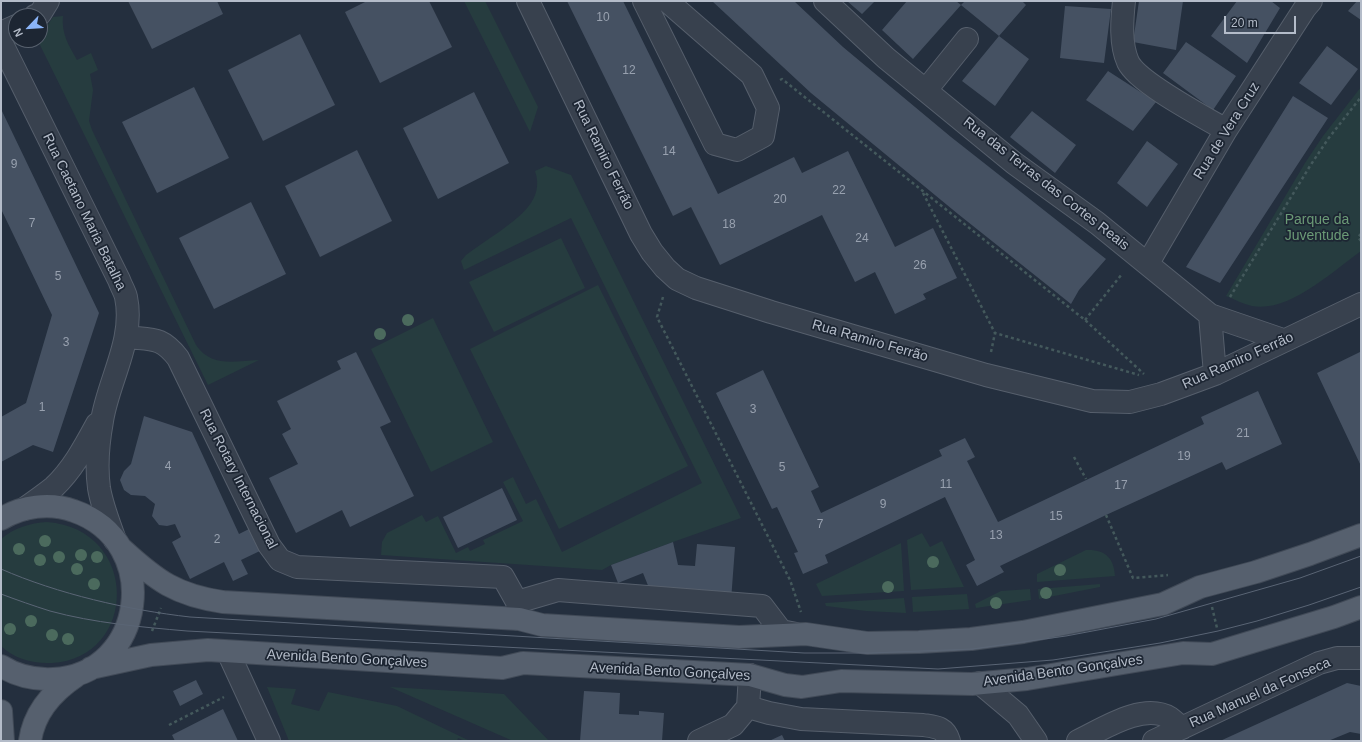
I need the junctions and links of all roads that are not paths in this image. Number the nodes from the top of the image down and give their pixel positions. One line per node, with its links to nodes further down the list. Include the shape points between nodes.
1 (528, 1): 16 (street, Rua Ramiro Ferrão, via 642,234 652,252 677,279 696,288 771,312 986,375 1092,401 1130,402 1167,392)
2 (644, 1): 3 (street, via 715,144 737,150 763,136 768,108 752,75)
3 (667, 1)
4 (825, 1): 9 (street, Rua das Terras das Cortes Reais, via 886,58)
5 (1124, 1): 10 (street, via 1123,39 1129,64 1156,89)
6 (1311, 1): 10 (street, Rua de Vera Cruz)
7 (967, 38): 9 (street)
8 (1, 42): 14 (street, Rua Caetano Maria Batalha, via 119,280 126,297)
9 (926, 90): 11 (street, Rua das Terras das Cortes Reais, via 1014,163)
10 (1226, 130): 11 (street, Rua de Vera Cruz)
11 (1143, 259): 13 (street, Rua das Terras das Cortes Reais)
12 (1361, 304): 15 (street, Rua Ramiro Ferrão)
13 (1214, 317): 15 (street, Rua das Terras das Cortes Reais); 16 (street)
14 (126, 337): 17 (street, Rua Caetano Maria Batalha); 23 (street, Rua Rotary Internacional, via 157,340 169,346 178,358 269,545 280,560 297,568 504,576)
15 (1283, 340): 16 (street, Rua Ramiro Ferrão)
16 (1215, 374)
17 (104, 412): 18 (street, Rua Caetano Maria Batalha, via 87,443 64,476); 21 (street, Rua Caetano Maria Batalha, via 98,454 99,488)
18 (24, 509): 19 (main road); 21 (main road, via 47,506 80,513 95,521)
19 (2, 518)
20 (1361, 534): 24 (main road, via 1256,572 1207,585 1163,604 1023,632 964,639 882,643)
21 (118, 545): 23 (main road, via 154,577 170,587 224,602); 28 (main road, via 131,570 133,581 134,593 128,625 116,646)
22 (1361, 607): 30 (main road, Avenida Bento Gonçalves, via 1212,654 1183,653 1027,679)
23 (518, 610): 24 (main road, via 542,625 732,637); 24 (street, via 558,590 762,606 781,631)
24 (801, 634)
25 (228, 652): 28 (main road, Avenida Bento Gonçalves, via 208,650 151,655); 29 (main road, Avenida Bento Gonçalves, via 502,668 523,663); 36 (street)
26 (1361, 658): 33 (street, Rua Manuel da Fonseca, via 1336,658 1319,663)
27 (1, 666): 28 (main road, Avenida Bento Gonçalves, via 14,673 36,679 59,679)
28 (86, 671): 35 (main road, via 59,689 43,706 35,720)
29 (750, 675): 30 (main road, Avenida Bento Gonçalves, via 802,687 841,681); 31 (street)
30 (980, 683): 39 (street, via 1018,714)
31 (748, 707): 37 (street, via 733,725); 38 (street, via 801,719 938,727 947,734)
32 (1, 711): 34 (main road)
33 (1182, 728): 40 (street, Rua Manuel da Fonseca, via 1169,718 1152,713 1132,715); 41 (street, Rua Manuel da Fonseca)
34 (3, 741)
35 (30, 741)
36 (269, 741)
37 (699, 741)
38 (949, 741)
39 (1036, 741)
40 (1078, 741)
41 (1154, 741)

